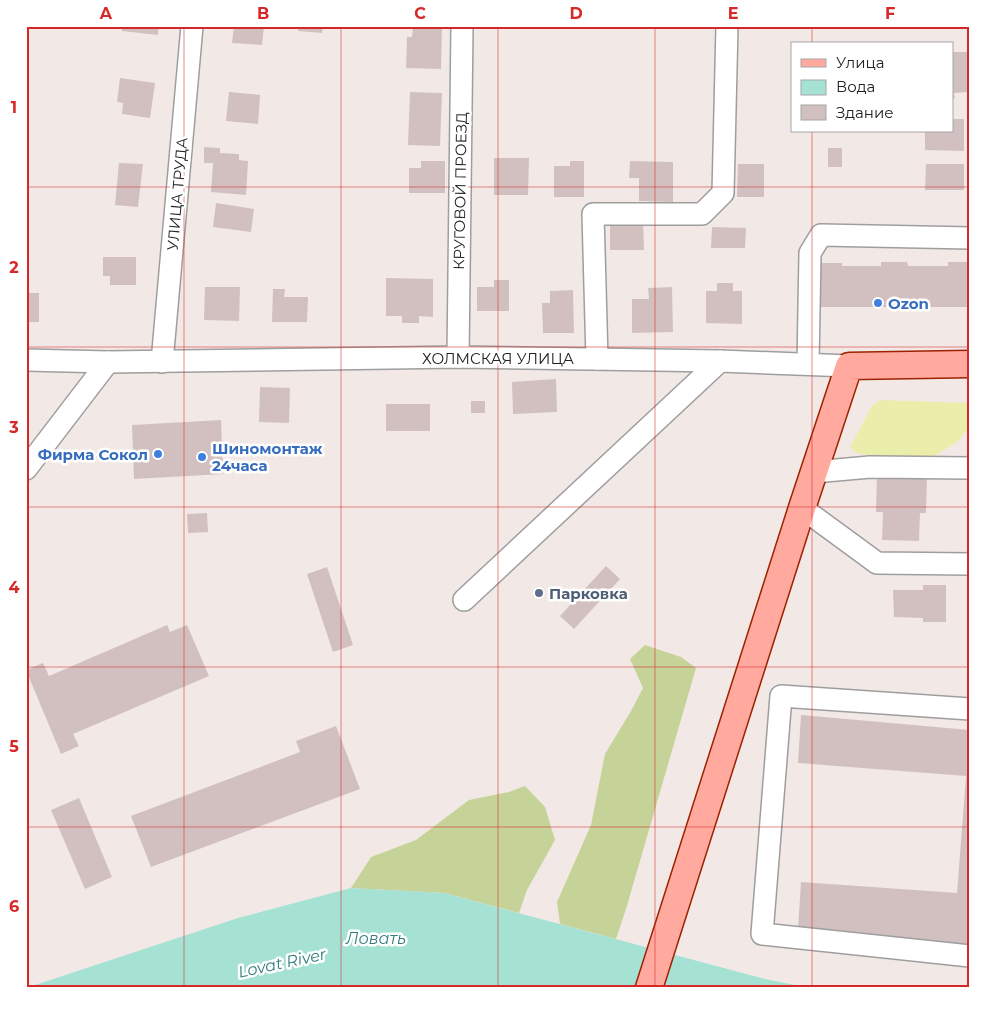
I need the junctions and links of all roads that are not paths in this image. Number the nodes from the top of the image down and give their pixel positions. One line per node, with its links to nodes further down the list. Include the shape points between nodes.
1 (192, 26): 10 (street, УЛИЦА ТРУДА)
2 (462, 26): 5 (street, КРУГОВОЙ ПРОЕЗД)
3 (727, 26): 6 (street, via 723,193 702,214 593,214)
4 (970, 238): 11 (street, via 821,235 810,254)
5 (458, 357): 6 (street, ХОЛМСКАЯ УЛИЦА); 10 (street, ХОЛМСКАЯ УЛИЦА)
6 (597, 359): 8 (street, ХОЛМСКАЯ УЛИЦА)
7 (26, 360): 9 (street, ХОЛМСКАЯ УЛИЦА)
8 (720, 361): 11 (street, ХОЛМСКАЯ УЛИЦА); 19 (street)
9 (108, 362): 10 (street, ХОЛМСКАЯ УЛИЦА); 15 (street)
10 (162, 362)
11 (808, 364): 13 (street, ХОЛМСКАЯ УЛИЦА)
12 (970, 364): 13 (main road, ХОЛМСКАЯ УЛИЦА)
13 (849, 366): 16 (main road)
14 (970, 468): 16 (street, via 870,467)
15 (26, 469)
16 (814, 472): 17 (main road)
17 (802, 508): 18 (street, via 877,563); 22 (main road)
18 (970, 564)
19 (464, 600)
20 (970, 709): 21 (street, via 781,696 762,934)
21 (970, 956)
22 (649, 988)

